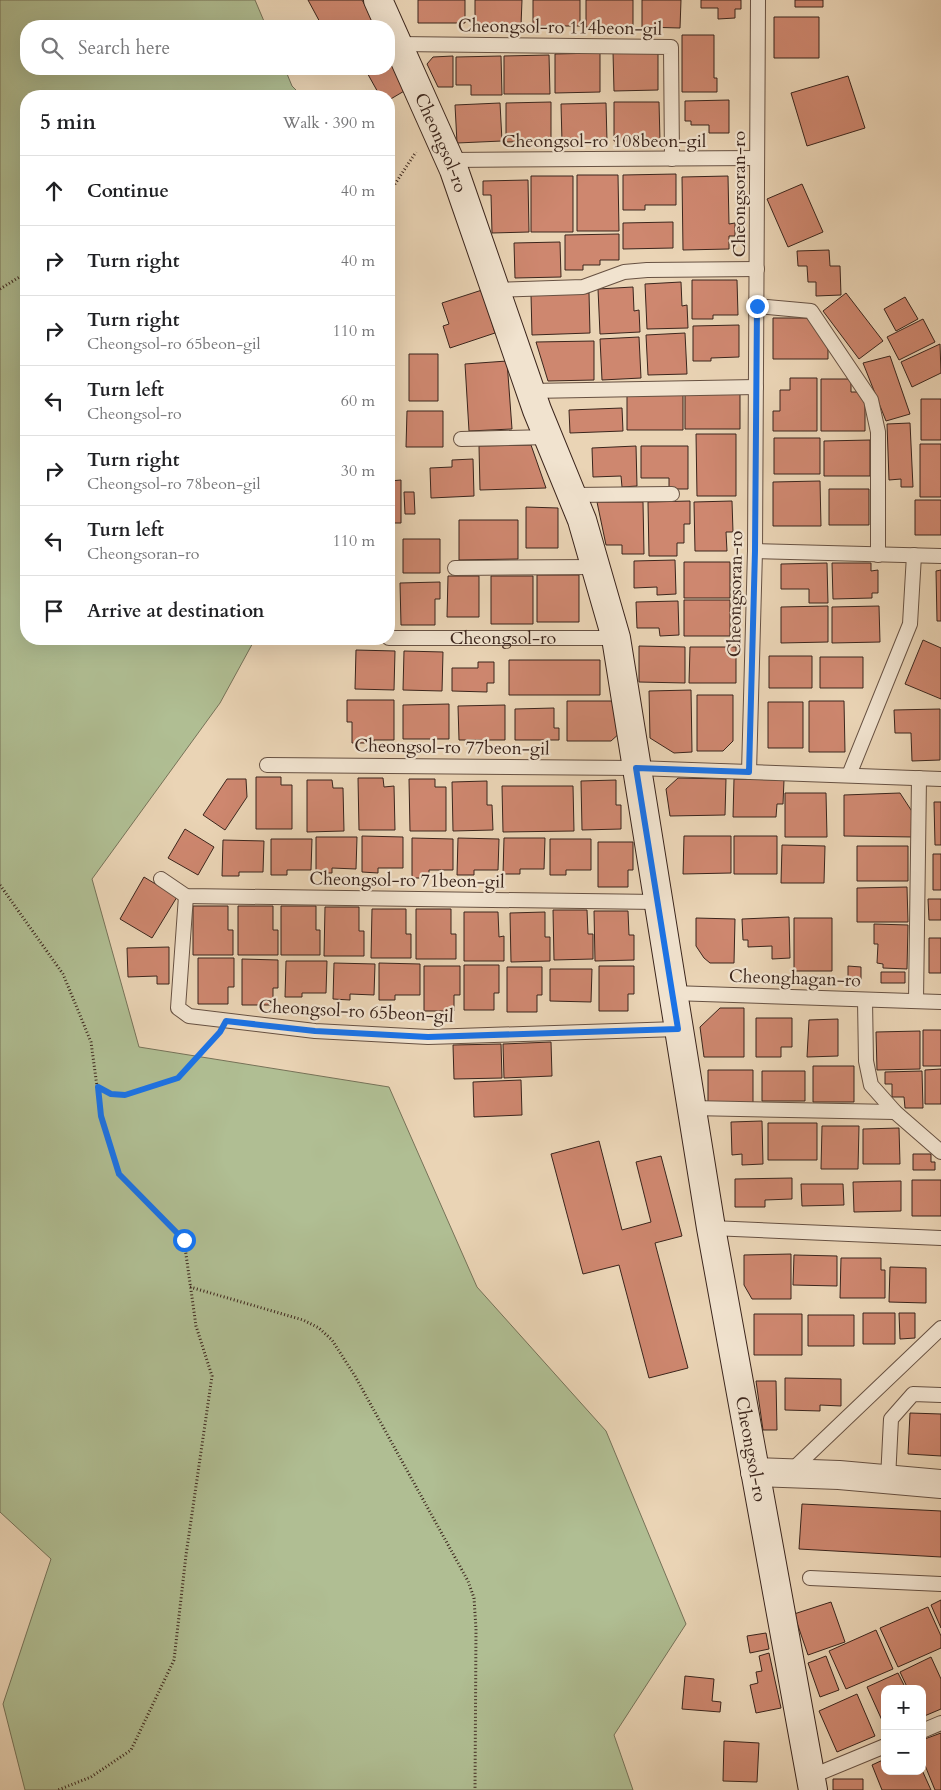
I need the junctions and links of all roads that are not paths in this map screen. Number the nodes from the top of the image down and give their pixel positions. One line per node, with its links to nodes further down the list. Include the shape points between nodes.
1 (378, 0): 3 (street, Cheongsol-ro)
2 (758, 0): 6 (lane, Cheongsoran-ro)
3 (387, 20)
4 (395, 37): 5 (street, Cheongsol-ro)
5 (398, 44): 7 (lane, Cheongsol-ro 114beon-gil, via 671,46); 8 (street, Cheongsol-ro)
6 (757, 158): 7 (lane, Cheongsol-ro 108beon-gil); 9 (lane, Cheongsoran-ro)
7 (672, 159): 8 (lane, Cheongsol-ro 108beon-gil)
8 (450, 160): 10 (street, Cheongsol-ro)
9 (757, 269): 10 (lane, via 647,270 624,272 583,287); 11 (lane, Cheongsoran-ro)
10 (496, 290): 13 (street, Cheongsol-ro)
11 (757, 306): 12 (lane, Cheongsoran-ro); 19 (lane, via 811,311 871,400 878,432)
12 (756, 387): 13 (lane); 18 (lane, Cheongsoran-ro)
13 (530, 391): 14 (street, Cheongsol-ro)
14 (548, 437): 15 (lane); 17 (street, Cheongsol-ro)
15 (461, 439)
16 (672, 494): 17 (lane)
17 (572, 495): 22 (street, Cheongsol-ro)
18 (755, 551): 19 (lane); 28 (lane, Cheongsoran-ro)
19 (878, 554): 20 (lane)
20 (914, 556): 21 (lane); 29 (lane, via 910,624)
21 (941, 556)
22 (596, 567): 23 (lane); 25 (street, Cheongsol-ro)
23 (455, 568)
24 (395, 638): 25 (lane, Cheongsol-ro)
25 (616, 638): 27 (street, Cheongsol-ro)
26 (267, 765): 27 (lane, Cheongsol-ro 77beon-gil)
27 (636, 768): 28 (lane, Cheongsol-ro 77beon-gil); 34 (street, Cheongsol-ro)
28 (749, 772): 29 (lane, Cheongsol-ro 77beon-gil)
29 (849, 775): 30 (lane, Cheongsol-ro 77beon-gil)
30 (918, 778): 31 (lane, Cheongsol-ro 77beon-gil); 37 (lane)
31 (941, 778)
32 (161, 879): 33 (lane)
33 (186, 896): 34 (lane, Cheongsol-ro 71beon-gil); 39 (lane, Cheongsol-ro 65beon-gil, via 178,1008 189,1016 315,1031 428,1037)
34 (657, 902): 35 (street, Cheongsol-ro)
35 (672, 993): 36 (lane, Cheonghagan-ro); 39 (street, Cheongsol-ro)
36 (865, 1000): 37 (lane, Cheonghagan-ro); 41 (lane, via 866,1061 871,1085)
37 (916, 1001): 38 (lane, Cheonghagan-ro)
38 (941, 1002)
39 (678, 1029): 40 (street, Cheongsol-ro)
40 (691, 1108): 41 (lane); 43 (street, Cheongsol-ro)
41 (895, 1112): 42 (lane)
42 (941, 1152)
43 (711, 1228): 44 (lane); 47 (street, Cheongsol-ro)
44 (941, 1238)
45 (941, 1328): 48 (lane)
46 (941, 1395): 49 (lane, via 912,1394 891,1419)
47 (755, 1472): 48 (street); 56 (street, Cheongsol-ro)
48 (788, 1473): 49 (street)
49 (888, 1479): 50 (street)
50 (941, 1484)
51 (810, 1578): 52 (lane)
52 (941, 1584)
53 (941, 1723): 54 (lane)
54 (924, 1730)
55 (881, 1748): 56 (lane)
56 (811, 1784)

